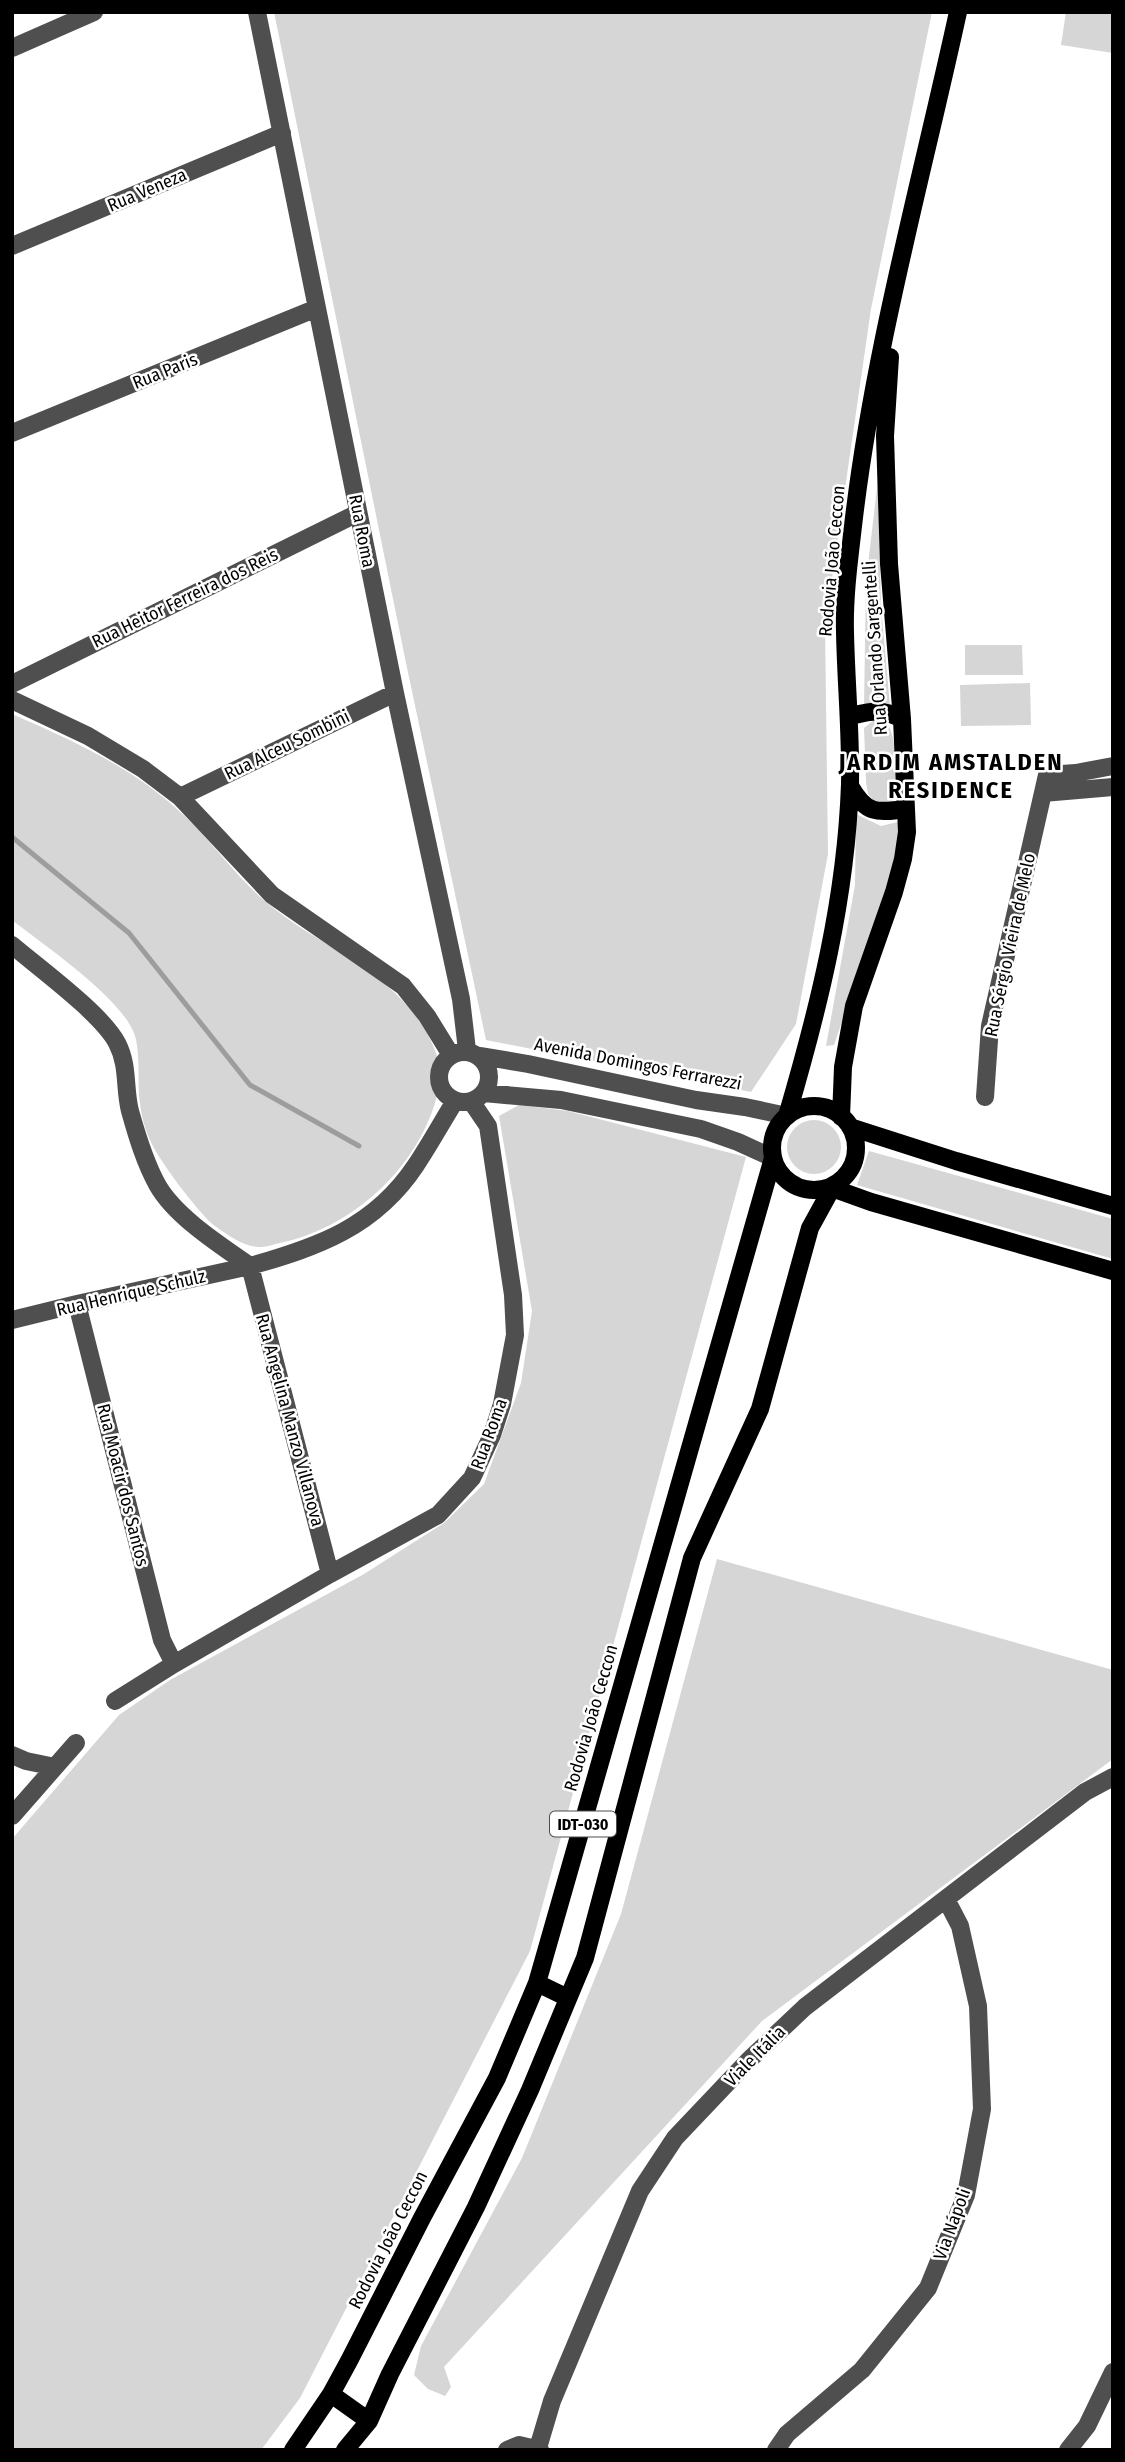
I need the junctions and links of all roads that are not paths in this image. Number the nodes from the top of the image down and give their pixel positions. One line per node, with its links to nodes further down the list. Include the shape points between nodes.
1 (94, 12): 4 (street)
2 (257, 12): 5 (street, Rua Roma)
3 (958, 12): 7 (main road, Rodovia João Ceccon)
4 (12, 48)
5 (282, 133): 6 (street, Rua Veneza); 8 (street, Rua Roma)
6 (12, 246)
7 (895, 294): 14 (main road, Rodovia João Ceccon, via 870,405 853,525 845,632); 15 (main road, Rua Orlando Sargentelli, via 885,436)
8 (317, 307): 9 (street, Rua Paris); 10 (street, Rua Roma)
9 (12, 433)
10 (358, 513): 11 (street, Rua Heitor Ferreira dos Reis); 12 (street, Rua Roma)
11 (12, 684)
12 (395, 693): 20 (street, Rua Alceu Sombini); 23 (street, Rua Roma, via 461,999)
13 (12, 699): 20 (street, via 88,736)
14 (850, 716): 15 (main road, via 888,711); 17 (main road, Rodovia João Ceccon)
15 (902, 719): 21 (main road, Rua Orlando Sargentelli)
16 (1113, 766): 19 (street, Rua Sérgio Vieira de Melo, via 1046,775)
17 (850, 786): 21 (main road, via 870,810); 26 (main road, Rodovia João Ceccon, via 837,921)
18 (1113, 787): 19 (street)
19 (1043, 793): 24 (street, Rua Sérgio Vieira de Melo, via 990,1026)
20 (180, 797): 23 (street, via 272,895 403,986)
21 (906, 808): 27 (main road, Rua Orlando Sargentelli, via 903,859 853,1006 843,1067)
22 (12, 945): 31 (street, via 117,1042 127,1069 129,1107 140,1147 159,1187 187,1219)
23 (466, 1054): 25 (street, Rua Roma, via 490,1076); 25 (street, Rua Roma, via 440,1067 439,1075 443,1090); 26 (street, Avenida Domingos Ferrarezzi)
24 (985, 1097)
25 (470, 1098): 28 (street, via 561,1100 701,1129); 31 (street, Rua Henrique Schulz, via 438,1127 415,1166 364,1220 331,1240); 35 (street, Rua Roma, via 488,1126 513,1295 515,1335 502,1404 472,1478 438,1515)
26 (787, 1116): 27 (main road, via 820,1107); 28 (main road, via 774,1135)
27 (846, 1122): 29 (main road, via 856,1142 855,1155 851,1167); 30 (main road, via 956,1161)
28 (773, 1158): 29 (main road, via 786,1180 797,1187); 44 (main road, Rodovia João Ceccon / IDT-030)
29 (832, 1188): 32 (main road); 45 (main road, IDT-030, via 810,1228 760,1409 692,1558 585,1958)
30 (1113, 1206)
31 (250, 1266): 33 (street, Rua Henrique Schulz); 35 (street, Rua Angelina Manzo Villanova)
32 (1113, 1271)
33 (77, 1304): 34 (street, Rua Henrique Schulz); 36 (street, Rua Moacir dos Santos, via 162,1640)
34 (12, 1320)
35 (330, 1574): 36 (street, Rua Roma)
36 (174, 1664): 37 (street, Rua Roma)
37 (115, 1701)
38 (76, 1743): 40 (street)
39 (12, 1755): 40 (street)
40 (55, 1766): 42 (street)
41 (1113, 1777): 43 (street, Viale Itália, via 1085,1792)
42 (12, 1816)
43 (947, 1900): 49 (street, Viale Itália, via 805,2007 675,2138 640,2191 552,2401); 53 (street, Via Nápoli, via 960,1926 978,2006 982,2109 966,2195 928,2288 862,2370 787,2434)
44 (537, 1983): 45 (main road); 47 (main road, Rodovia João Ceccon / IDT-030, via 497,2078)
45 (568, 1998): 48 (main road, IDT-030, via 476,2207)
46 (1113, 2372): 54 (street, via 1087,2426)
47 (331, 2394): 48 (main road); 50 (main road, Rodovia João Ceccon / IDT-030)
48 (369, 2421): 51 (main road, IDT-030)
49 (539, 2449): 52 (street, via 519,2445)
50 (293, 2450)
51 (345, 2450)
52 (507, 2450)
53 (776, 2450)
54 (1068, 2450)

